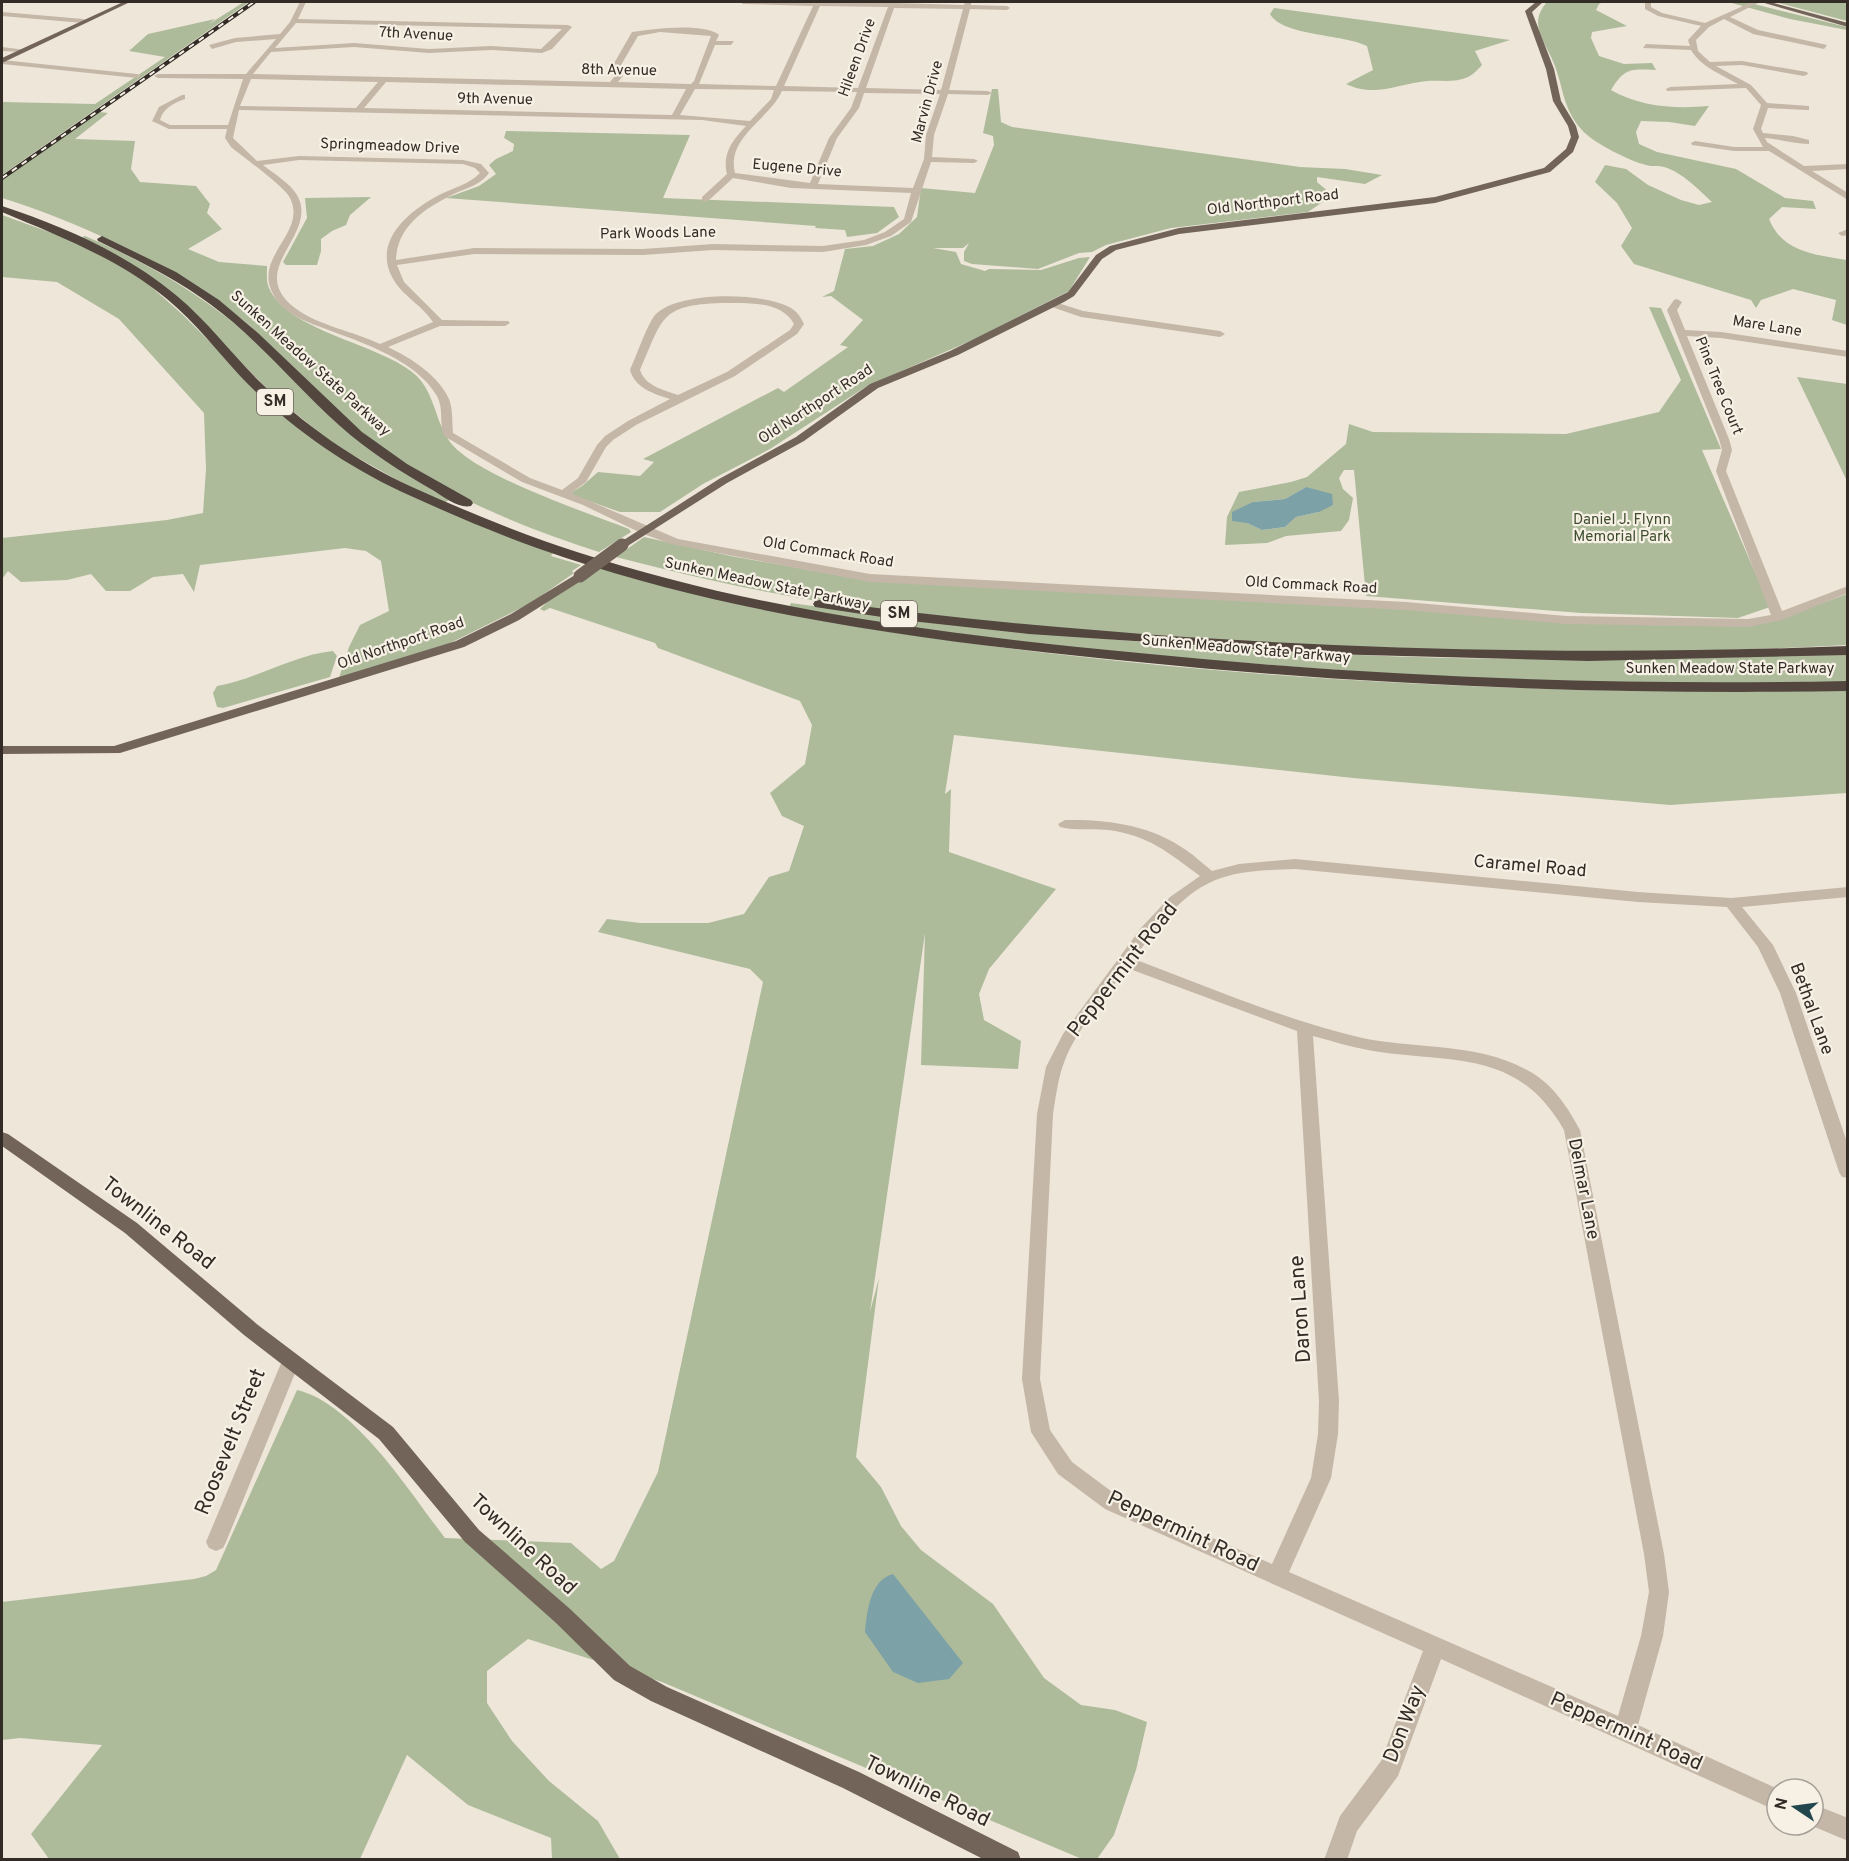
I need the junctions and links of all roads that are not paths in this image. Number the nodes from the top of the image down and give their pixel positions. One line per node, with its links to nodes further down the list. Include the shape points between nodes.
1 (127, 2): 14 (main road)
2 (303, 2): 15 (street)
3 (743, 2): 4 (street)
4 (818, 2): 9 (street); 38 (street, Eugene Drive)
5 (1540, 2): 69 (main road, Old Northport Road, via 1528,11 1550,69 1557,101 1575,137 1570,150 1547,170 1435,200 1179,231 1113,248 1099,257 1071,294)
6 (1648, 2): 16 (street, via 1647,9 1660,15)
7 (1757, 2): 13 (street)
8 (1764, 2): 17 (main road)
9 (893, 3): 10 (street); 40 (street, Hileen Drive)
10 (968, 4): 11 (street); 41 (street, Marvin Drive)
11 (1007, 8)
12 (2, 14): 14 (street)
13 (1724, 16): 16 (street); 23 (street, via 1766,35)
14 (83, 21): 26 (main road)
15 (293, 21): 18 (street); 27 (street, 7th Avenue, via 567,27 542,51 429,51 354,45)
16 (1706, 25): 24 (street, via 1692,40)
17 (1848, 25)
18 (280, 36): 22 (street, via 235,40); 27 (street)
19 (714, 39): 20 (street); 35 (street, via 704,31 635,34 617,65 619,76); 36 (street)
20 (731, 43)
21 (1646, 46): 24 (street)
22 (212, 47)
23 (1824, 47)
24 (1693, 48): 29 (street)
25 (2, 49): 26 (street)
26 (22, 50): 28 (main road)
27 (270, 50): 33 (street)
28 (2, 62): 31 (street)
29 (1708, 64): 30 (street, via 1742,63); 37 (street)
30 (1804, 74)
31 (137, 76)
32 (158, 76): 33 (street, 8th Avenue)
33 (249, 76): 34 (street, 8th Avenue); 45 (street)
34 (384, 80): 35 (street, 8th Avenue); 47 (street)
35 (612, 84): 36 (street, 8th Avenue)
36 (692, 86): 38 (street, 8th Avenue); 48 (street)
37 (1748, 86): 39 (street); 44 (street)
38 (779, 87): 40 (street, 8th Avenue); 49 (street, Eugene Drive, via 774,100)
39 (1670, 89)
40 (862, 90): 41 (street, 8th Avenue); 61 (street, Hileen Drive, via 855,108 833,138)
41 (945, 92): 42 (street, 8th Avenue); 55 (street, Marvin Drive, via 930,135)
42 (988, 93)
43 (182, 97): 50 (street, via 159,111 156,121 169,127)
44 (1765, 105): 46 (street); 51 (street, via 1758,123)
45 (237, 108): 47 (street, 9th Avenue); 50 (street)
46 (1806, 108)
47 (358, 111): 48 (street, 9th Avenue)
48 (675, 117): 49 (street, 9th Avenue)
49 (752, 124): 60 (street, Eugene Drive, via 730,152)
50 (231, 126): 57 (street, Old Commack Road, via 229,138)
51 (1759, 135): 53 (street); 54 (street)
52 (1695, 142): 54 (street, via 1734,149)
53 (1806, 142)
54 (1769, 149): 59 (street)
55 (928, 159): 56 (street); 62 (street, Marvin Drive)
56 (974, 161)
57 (258, 164): 68 (street, Springmeadow Drive, via 299,158 463,162 478,166 485,173 481,179 414,214 391,246); 75 (street, Old Commack Road, via 293,195 299,206 298,220 271,267 272,282 282,300 295,313)
58 (1848, 166): 59 (street)
59 (1803, 169): 63 (street)
60 (731, 175): 61 (street, Eugene Drive); 64 (street)
61 (813, 186): 62 (street, Eugene Drive)
62 (917, 191): 67 (street, Marvin Drive)
63 (1848, 198)
64 (705, 199)
65 (2, 201): 82 (highway, Sunken Meadow State Parkway / SM, via 67,223 195,289 263,345 369,443 430,484 512,525 670,575 832,606 1078,633 1247,646 1630,657)
66 (2, 209): 83 (highway, Sunken Meadow State Parkway / SM, via 81,241 161,289 303,427 400,486 575,557 689,589 894,629 1240,669 1569,687)
67 (912, 209): 68 (street, Park Woods Lane, via 908,220 888,234 823,249 483,251)
68 (392, 263): 71 (street, via 405,289)
69 (1057, 302): 74 (street, via 1081,314); 79 (main road, Old Northport Road, via 954,353 874,386 800,440 723,480)
70 (1677, 302): 73 (street, Pine Tree Court, via 1672,309)
71 (439, 323): 72 (street); 75 (street)
72 (505, 323)
73 (1680, 333): 76 (street, Mare Lane, via 1721,335); 81 (street, Pine Tree Court, via 1724,439 1727,450 1721,471)
74 (1220, 334)
75 (378, 348): 78 (street, Old Commack Road, via 427,377 443,399 448,434 511,472)
76 (1848, 354)
77 (679, 399): 77 (street, via 731,374 794,332 798,316 783,306 741,300 695,301 664,312 655,323 635,375 644,384); 78 (street, via 609,438 582,480)
78 (562, 495): 79 (street, Old Commack Road)
79 (645, 531): 81 (street, Old Commack Road, via 675,542 884,579 1406,606 1566,620 1748,623); 84 (main road, Old Northport Road, bridge, via 515,616 460,644 115,750)
80 (1848, 589): 81 (street, Old Commack Road)
81 (1778, 617)
82 (1848, 650)
83 (1848, 686)
84 (2, 750)
85 (1065, 824): 86 (street, via 1117,825 1179,852)
86 (1210, 876): 88 (street, Caramel Road, via 1295,864); 89 (street, Peppermint Road, via 1176,899)
87 (1848, 892): 88 (street, Caramel Road)
88 (1731, 903): 92 (street, Bethal Lane, via 1765,945 1788,993)
89 (1125, 961): 90 (street, Delmar Lane); 95 (street, Peppermint Road, via 1073,1030 1059,1053 1049,1084 1031,1379 1041,1432 1065,1468 1112,1503)
90 (1305, 1029): 95 (street, Daron Lane, via 1328,1434 1321,1478); 97 (street, Delmar Lane, via 1364,1044 1472,1056 1508,1067 1556,1100 1572,1130 1659,1592 1652,1636)
91 (2, 1138): 93 (main road, Townline Road, via 131,1228)
92 (1848, 1172)
93 (291, 1361): 94 (street, Roosevelt Street); 101 (main road, Townline Road, via 386,1433 472,1536 622,1673 659,1694 851,1780)
94 (216, 1542)
95 (1278, 1576): 96 (street, Peppermint Road)
96 (1435, 1648): 97 (street, Peppermint Road); 102 (street, Don Way, via 1390,1768 1348,1824)
97 (1625, 1730): 98 (street, Peppermint Road)
98 (1765, 1794)
99 (1825, 1820): 100 (street)
100 (1848, 1830)
101 (1010, 1860)
102 (1335, 1860)

